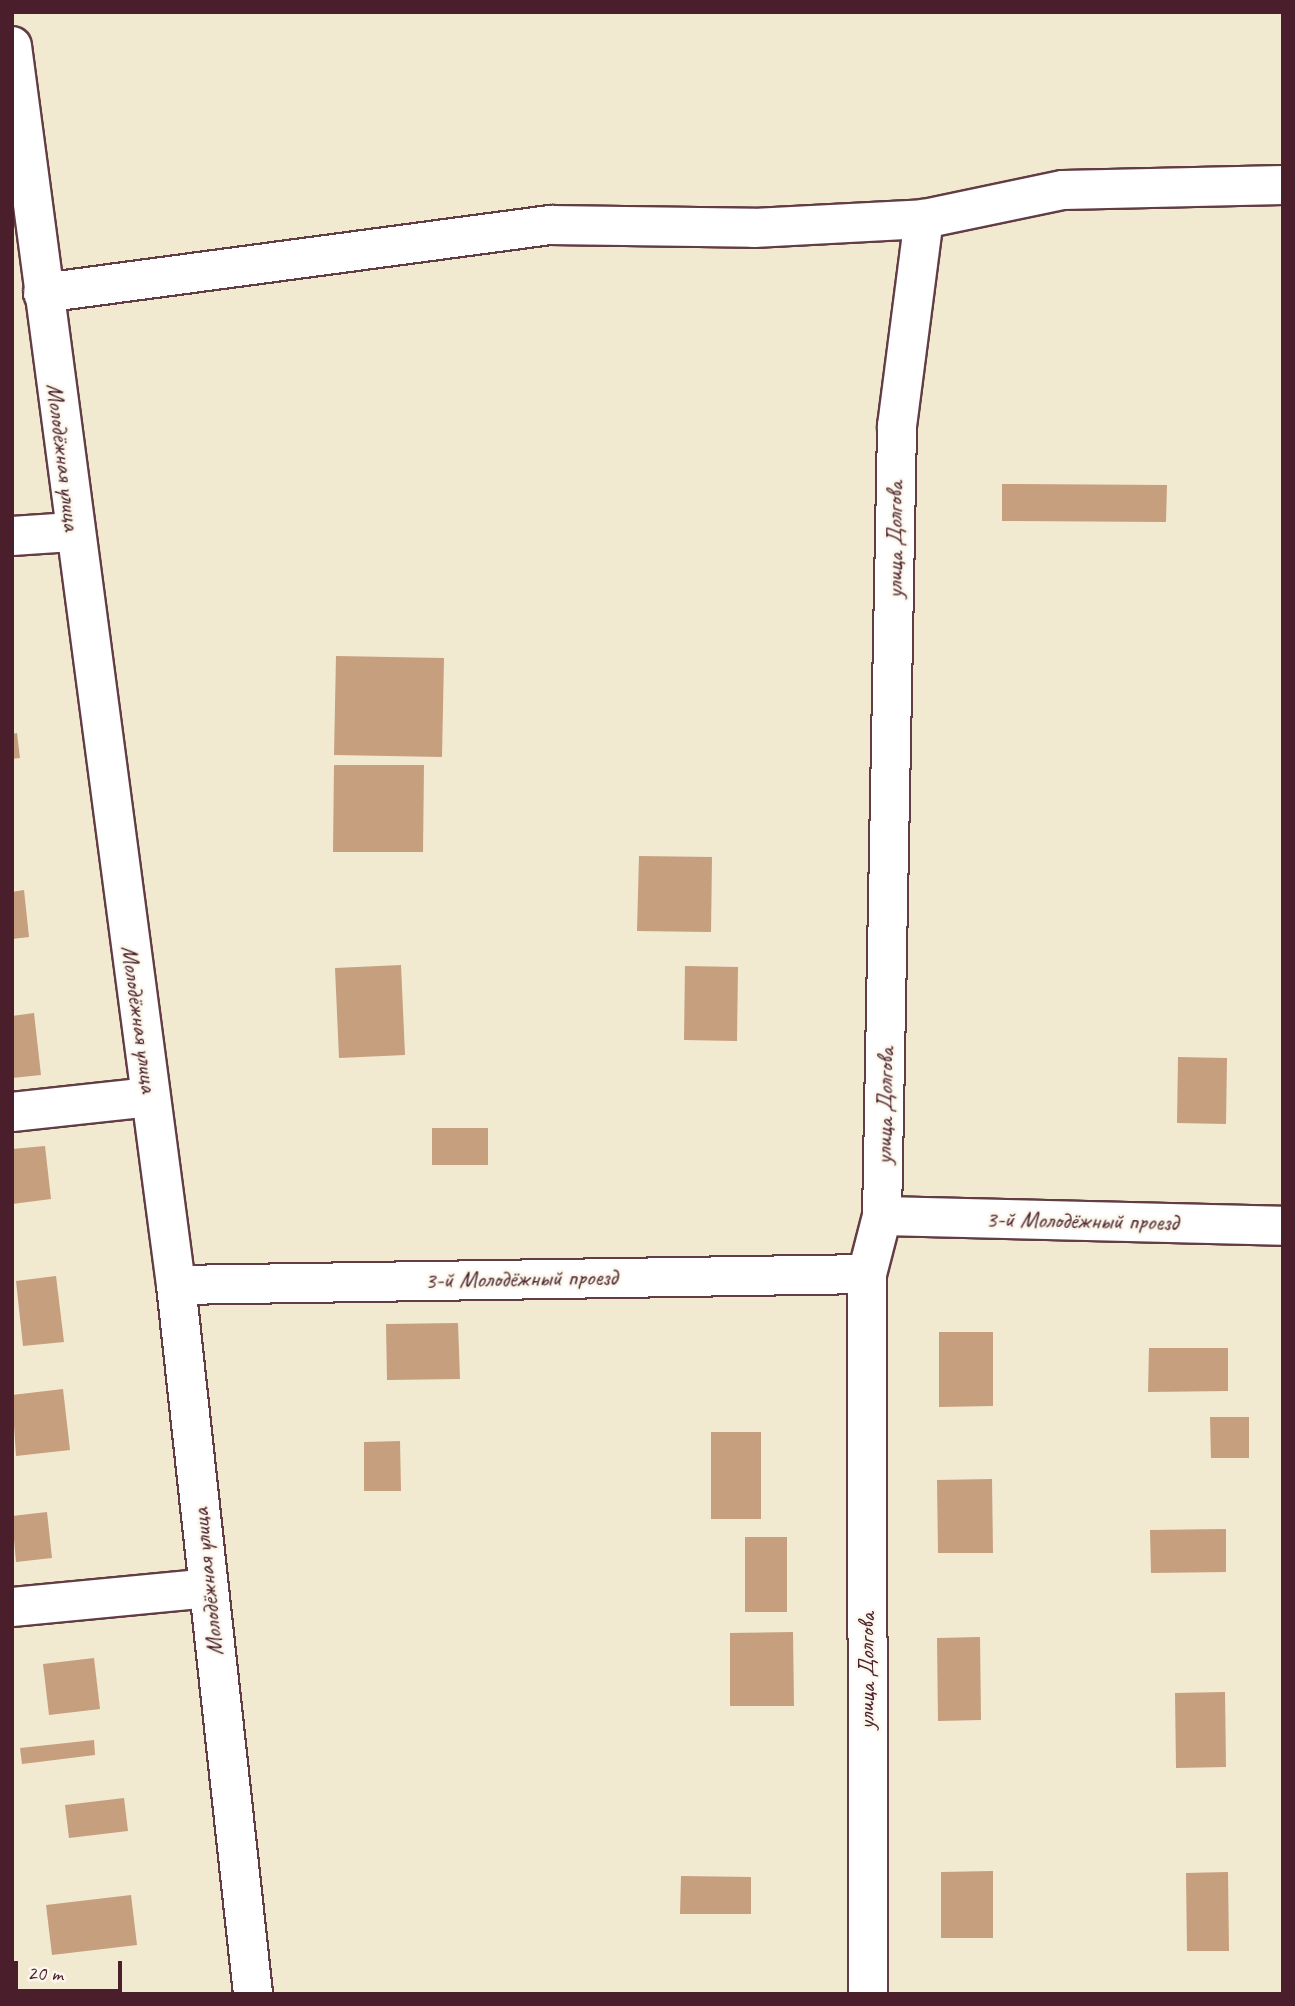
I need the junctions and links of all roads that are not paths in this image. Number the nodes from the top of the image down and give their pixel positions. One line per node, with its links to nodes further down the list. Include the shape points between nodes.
1 (12, 46): 4 (street, Молодёжная улица)
2 (1283, 185): 3 (street, via 1063,190)
3 (924, 219): 5 (street, via 754,228 550,225); 10 (street, улица Долгова, via 897,426 891,541 896,628)
4 (21, 223): 5 (street, Молодёжная улица)
5 (43, 293): 6 (street, Молодёжная улица)
6 (72, 532): 7 (street); 8 (street, Молодёжная улица)
7 (12, 536)
8 (150, 1097): 9 (street); 13 (street, Молодёжная улица)
9 (12, 1112)
10 (882, 1216): 11 (street, 3-й Молодёжный проезд); 12 (street, улица Долгова)
11 (1283, 1226)
12 (867, 1274): 13 (street, 3-й Молодёжный проезд); 17 (street, улица Долгова)
13 (176, 1284): 14 (street, Молодёжная улица)
14 (208, 1588): 15 (street); 16 (street, Молодёжная улица)
15 (12, 1607)
16 (253, 1994)
17 (868, 1994)

